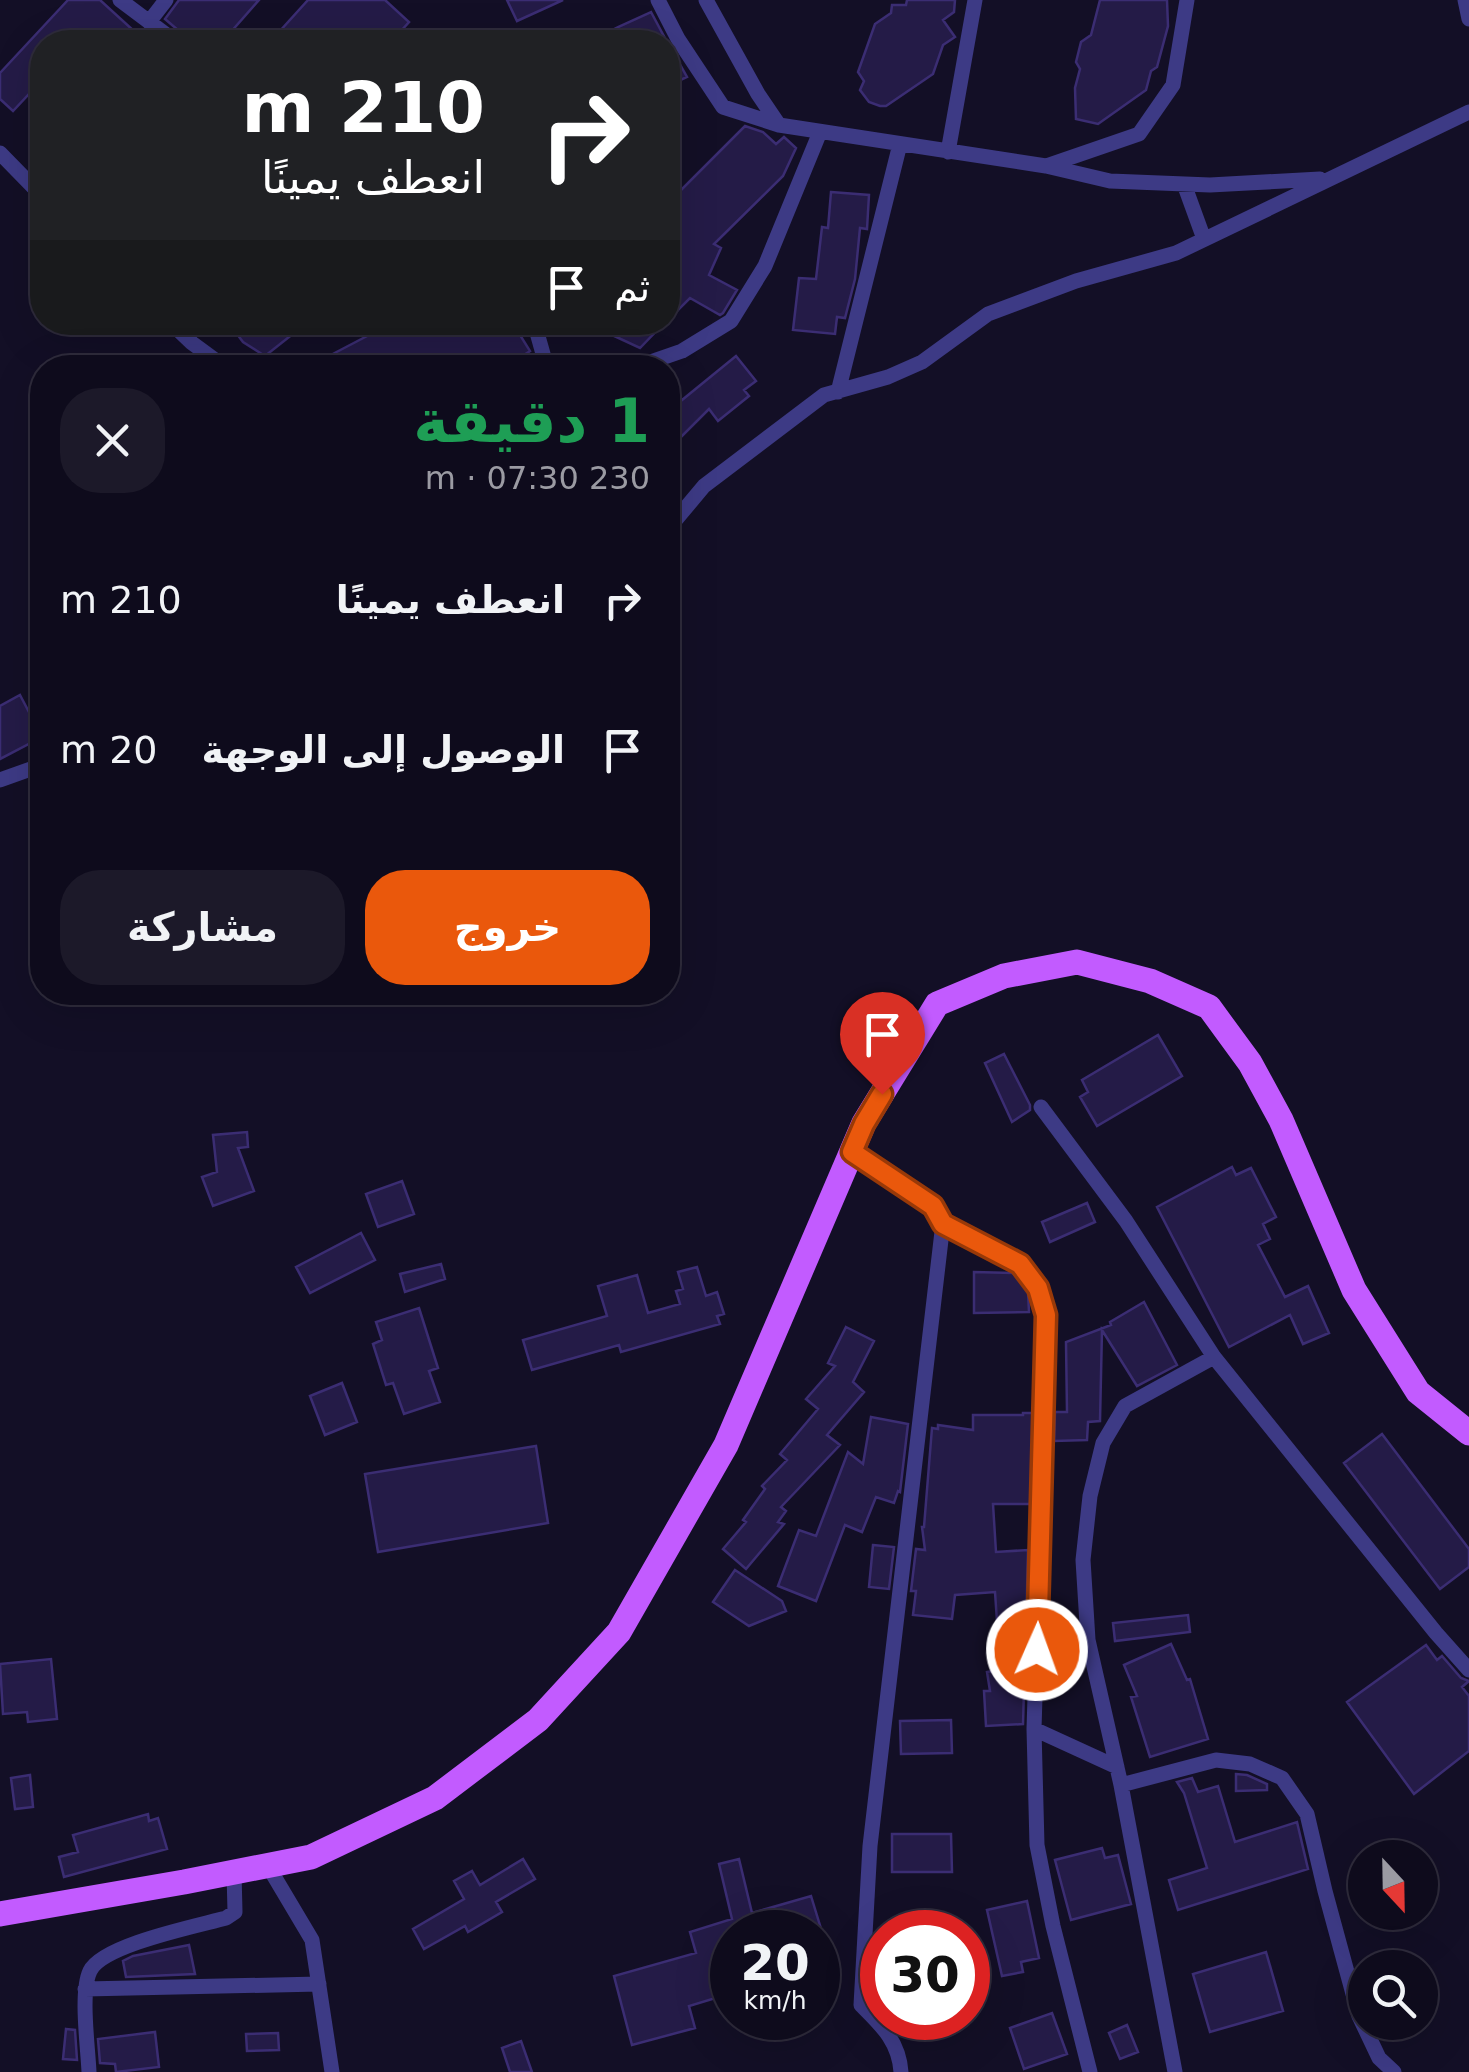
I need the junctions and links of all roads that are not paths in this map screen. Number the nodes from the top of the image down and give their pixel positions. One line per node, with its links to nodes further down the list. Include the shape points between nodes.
1 (120, 0): 9 (street)
2 (166, 0): 9 (street)
3 (658, 0): 11 (street)
4 (706, 0): 14 (street)
5 (974, 0): 17 (street)
6 (1187, 0): 19 (street, via 1174,85 1140,134)
7 (1465, 0): 8 (street)
8 (1469, 19)
9 (149, 22): 10 (street)
10 (160, 30)
11 (673, 30)
12 (680, 42): 14 (street, via 724,107)
13 (1469, 112): 20 (street)
14 (779, 125): 15 (street)
15 (820, 132): 16 (street); 26 (street, via 765,266 731,320)
16 (900, 144): 17 (street); 27 (street)
17 (948, 152): 19 (street)
18 (0, 153): 21 (street)
19 (1046, 166): 22 (street, via 1110,181)
20 (1330, 179): 22 (street); 23 (street)
21 (30, 184)
22 (1184, 184): 23 (street)
23 (1204, 239): 27 (street, via 988,314 922,362)
24 (184, 335): 25 (street)
25 (209, 355)
26 (670, 355)
27 (838, 392): 28 (street, via 824,395 704,486)
28 (680, 515)
29 (30, 769): 30 (street)
30 (0, 780)
31 (1041, 1107): 34 (street, via 1126,1221)
32 (852, 1152): 33 (street, via 933,1206); 35 (main road, via 937,1004 1004,976 1077,962 1150,981 1209,1007 1281,1120 1354,1290 1418,1392); 40 (main road, via 726,1445 619,1632 538,1720 435,1798 311,1857)
33 (943, 1224): 37 (street, via 1020,1264 1038,1288 1046,1315); 47 (street, via 870,1846 861,2005 890,2034)
34 (1214, 1357): 36 (street); 38 (street, via 1125,1406 1103,1444 1090,1496 1084,1560 1088,1640)
35 (1469, 1433)
36 (1469, 1670)
37 (1034, 1730): 38 (street); 48 (street, via 1037,1846)
38 (1117, 1767): 39 (street)
39 (1122, 1785): 49 (street); 50 (street, via 1216,1760 1250,1764 1282,1778 1307,1814 1359,2016 1379,2058)
40 (268, 1866): 41 (main road); 43 (street, via 312,1940)
41 (234, 1872): 42 (main road); 44 (street, via 234,1912 108,1954 91,1968)
42 (0, 1914)
43 (318, 1984): 44 (street); 46 (street)
44 (85, 1989): 45 (street)
45 (89, 2072)
46 (332, 2072)
47 (901, 2072)
48 (1090, 2072)
49 (1175, 2072)
50 (1394, 2072)

